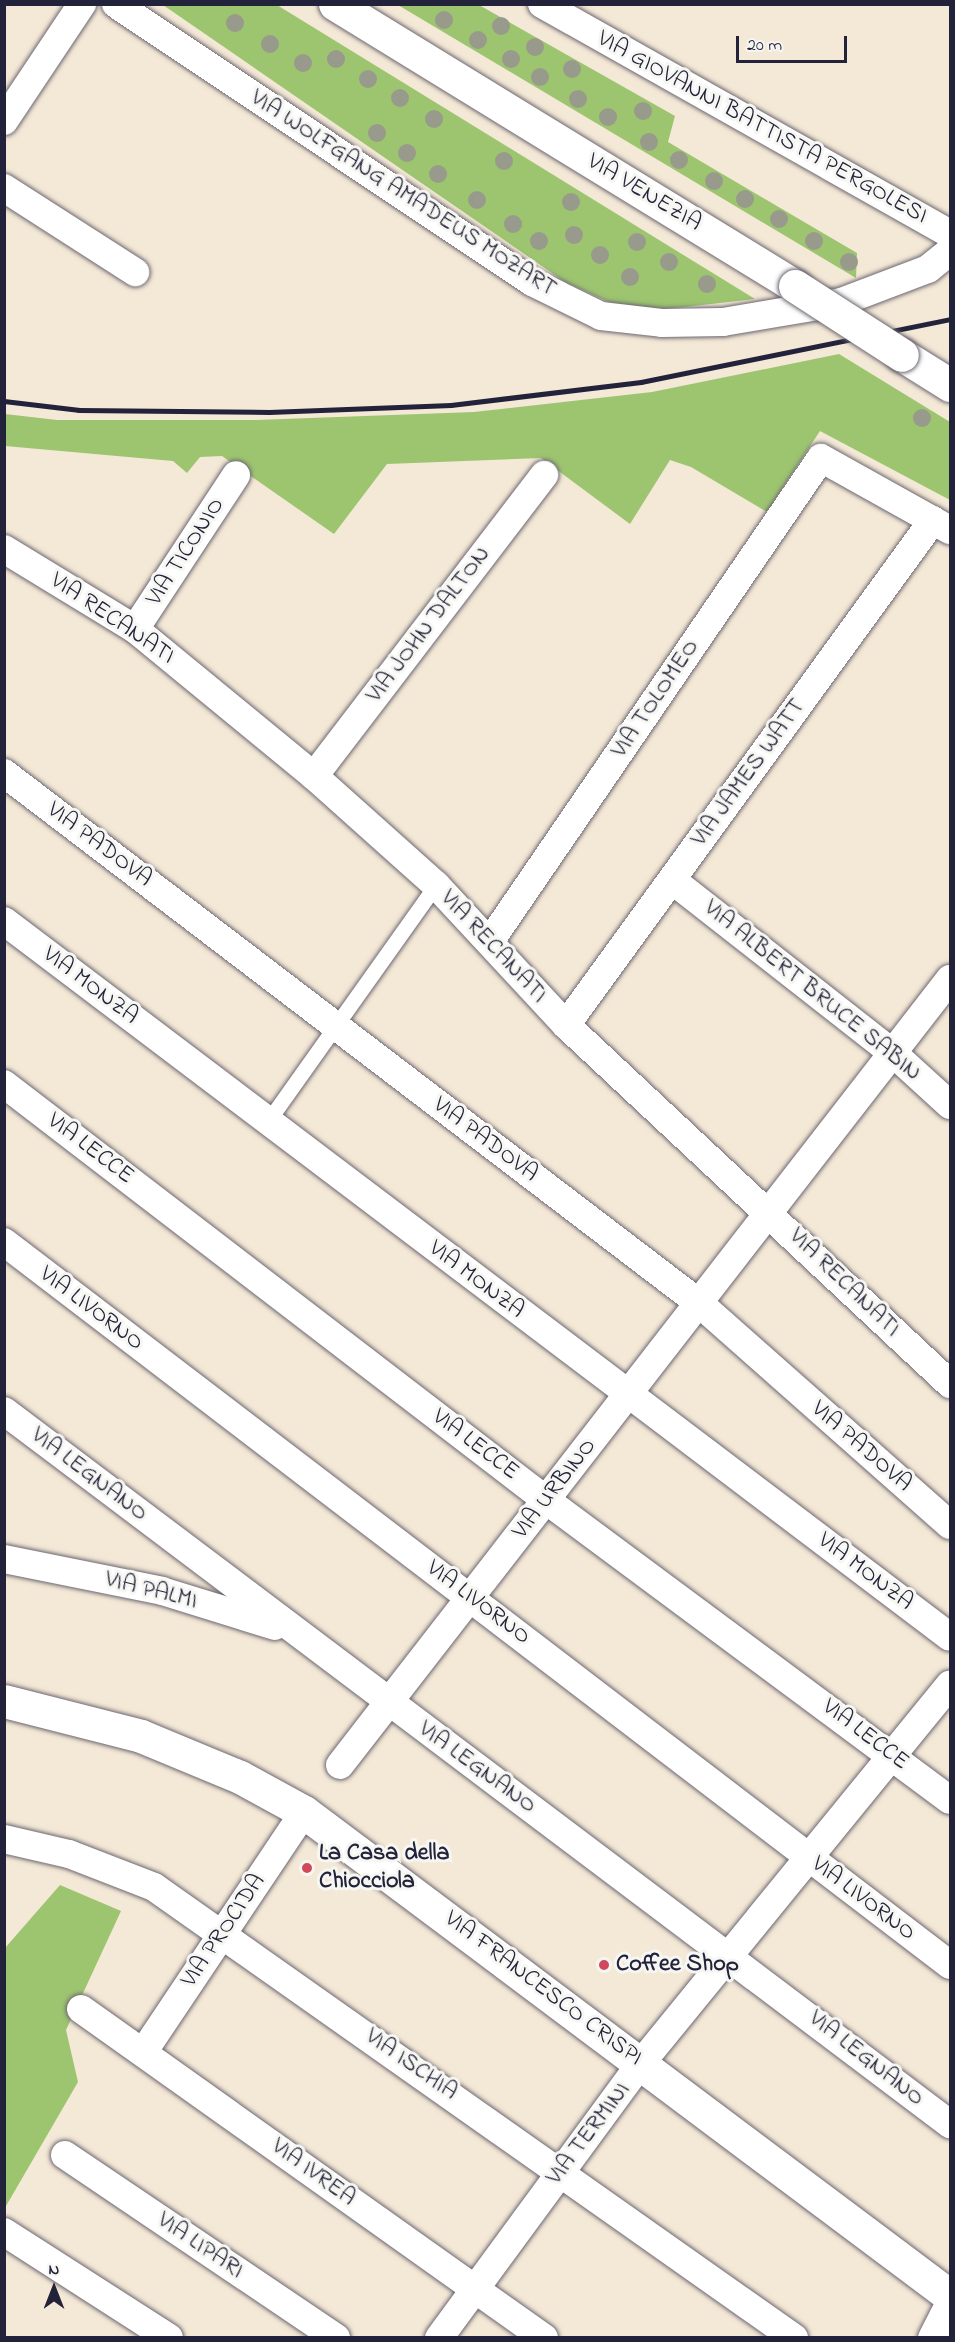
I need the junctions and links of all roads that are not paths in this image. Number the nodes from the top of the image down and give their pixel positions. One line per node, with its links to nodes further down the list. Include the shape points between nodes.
1 (81, 4): 5 (street)
2 (116, 4): 8 (street, VIA WOLFGANG AMADEUS MOZART, via 532,282 601,316 662,323 723,322 841,302 928,269)
3 (335, 4): 10 (street, VIA VENEZIA, bridge)
4 (542, 4): 7 (street, VIA GIOVANNI BATTISTA PERGOLESI)
5 (4, 121)
6 (4, 188): 9 (street)
7 (951, 234)
8 (951, 251)
9 (135, 272)
10 (951, 385)
11 (236, 475): 15 (street, VIA TICONIO)
12 (544, 475): 17 (street, VIA JOHN DALTON)
13 (942, 525): 18 (street, VIA JAMES WATT); 21 (street, VIA TOLOMEO, via 821,458)
14 (4, 549): 15 (street, VIA RECANATI)
15 (135, 629): 17 (street, VIA RECANATI)
16 (4, 773): 23 (street, VIA PADOVA)
17 (314, 776): 19 (street, VIA RECANATI)
18 (672, 879): 24 (street, VIA JAMES WATT); 25 (street, VIA ALBERT BRUCE SABIN)
19 (435, 885): 21 (street, VIA RECANATI); 23 (lane)
20 (4, 921): 28 (street, VIA MONZA)
21 (491, 940): 24 (street, VIA RECANATI)
22 (951, 979): 25 (street, VIA URBINO)
23 (335, 1025): 28 (lane); 31 (street, VIA PADOVA)
24 (566, 1025): 29 (street, VIA RECANATI)
25 (893, 1053): 27 (street, VIA ALBERT BRUCE SABIN); 29 (street, VIA URBINO)
26 (4, 1084): 35 (street, VIA LECCE)
27 (951, 1105)
28 (268, 1121): 33 (street, VIA MONZA)
29 (770, 1212): 31 (street, VIA URBINO); 32 (street, VIA RECANATI)
30 (4, 1242): 38 (street, VIA LIVORNO)
31 (699, 1303): 33 (street, VIA URBINO); 36 (street, VIA PADOVA)
32 (951, 1383)
33 (627, 1396): 35 (street, VIA URBINO); 40 (street, VIA MONZA)
34 (4, 1411): 39 (street, VIA LEGNANO)
35 (546, 1500): 38 (street, VIA URBINO); 44 (street, VIA LECCE)
36 (951, 1525)
37 (4, 1559): 39 (street, VIA PALMI, via 162,1591)
38 (471, 1597): 43 (street, VIA URBINO); 49 (street, VIA LIVORNO)
39 (294, 1632): 43 (street, VIA LEGNANO)
40 (951, 1636)
41 (951, 1684): 44 (street, VIA TERMINI)
42 (4, 1701): 47 (street, VIA FRANCESCO CRISPI, via 141,1736 240,1777)
43 (389, 1703): 45 (street, VIA URBINO); 51 (street, VIA LEGNANO)
44 (893, 1755): 46 (street, VIA LECCE); 49 (street, VIA TERMINI)
45 (340, 1765)
46 (951, 1800)
47 (304, 1812): 50 (street, VIA PROCIDA); 55 (street, VIA FRANCESCO CRISPI)
48 (4, 1839): 50 (street, VIA ISCHIA, via 69,1854 154,1887)
49 (810, 1859): 51 (street, VIA TERMINI); 52 (street, VIA LIVORNO)
50 (222, 1933): 54 (street, VIA PROCIDA); 58 (street, VIA ISCHIA)
51 (732, 1955): 55 (street, VIA TERMINI); 56 (street, VIA LEGNANO)
52 (951, 1965)
53 (81, 2009): 54 (street, VIA IVREA)
54 (144, 2051): 60 (street, VIA IVREA)
55 (642, 2062): 58 (street, VIA TERMINI); 61 (street, VIA FRANCESCO CRISPI)
56 (951, 2124)
57 (65, 2155): 64 (street, VIA LIPARI)
58 (562, 2171): 60 (street, VIA TERMINI); 67 (street, VIA ISCHIA)
59 (4, 2232): 63 (street)
60 (472, 2288): 65 (street, VIA TERMINI); 66 (street, VIA IVREA)
61 (951, 2296)
62 (951, 2303): 68 (street)
63 (169, 2337)
64 (336, 2337)
65 (439, 2337)
66 (544, 2337)
67 (794, 2337)
68 (932, 2337)

